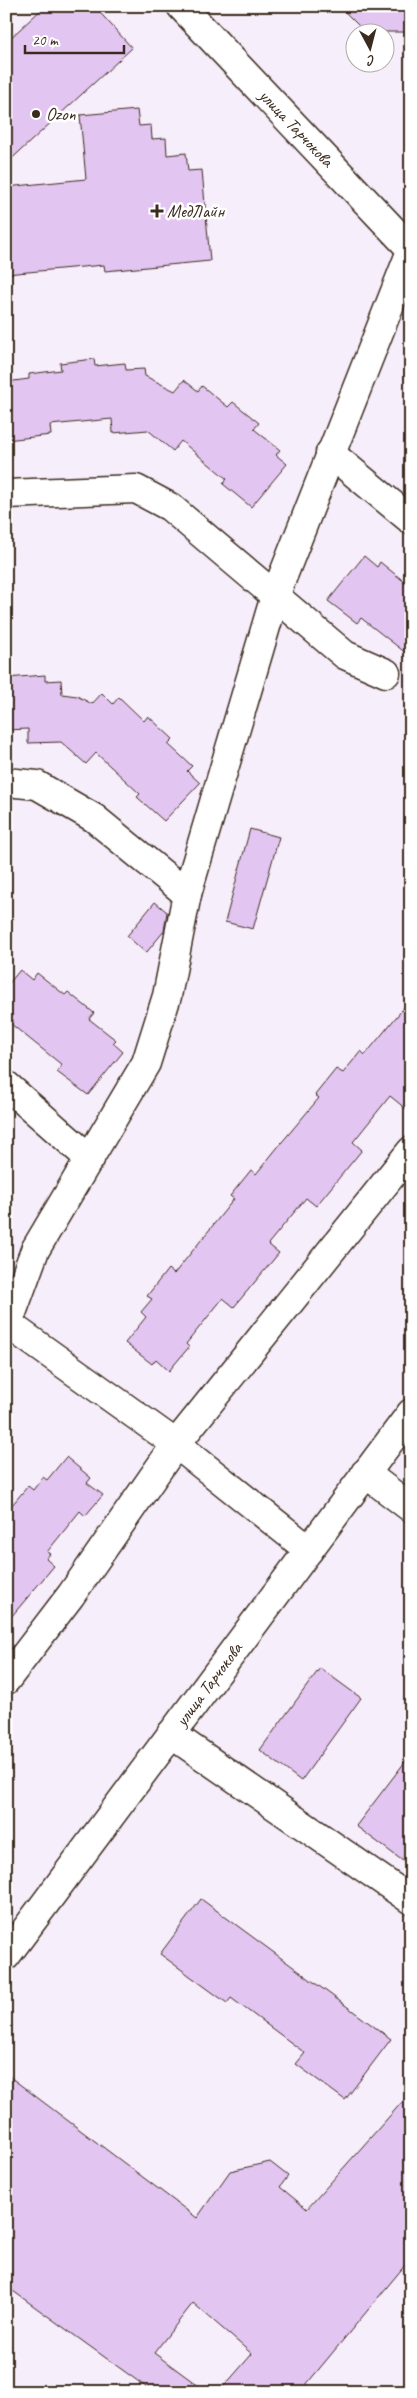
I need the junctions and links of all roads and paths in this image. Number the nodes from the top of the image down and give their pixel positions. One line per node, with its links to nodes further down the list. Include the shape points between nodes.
1 (181, 6): 2 (main road, улица Тарчокова)
2 (411, 250): 3 (main road)
3 (330, 453): 5 (main road); 6 (main road)
4 (6, 494): 6 (main road, via 136,489 170,507)
5 (411, 520)
6 (275, 596): 7 (main road, via 345,655); 9 (main road)
7 (386, 673)
8 (6, 782): 9 (main road, via 37,785 94,818)
9 (187, 894): 12 (main road, via 167,996 146,1063)
10 (6, 1085): 12 (main road)
11 (411, 1151): 15 (main road)
12 (90, 1159): 13 (main road, via 36,1250)
13 (7, 1325): 15 (main road)
14 (411, 1413): 16 (main road, улица Тарчокова)
15 (176, 1444): 18 (main road); 19 (main road, via 71,1595)
16 (365, 1473): 17 (main road); 18 (main road, улица Тарчокова)
17 (411, 1508)
18 (309, 1550): 20 (main road, улица Тарчокова)
19 (6, 1680)
20 (171, 1734): 21 (main road); 22 (main road, улица Тарчокова)
21 (411, 1900)
22 (6, 1956)

